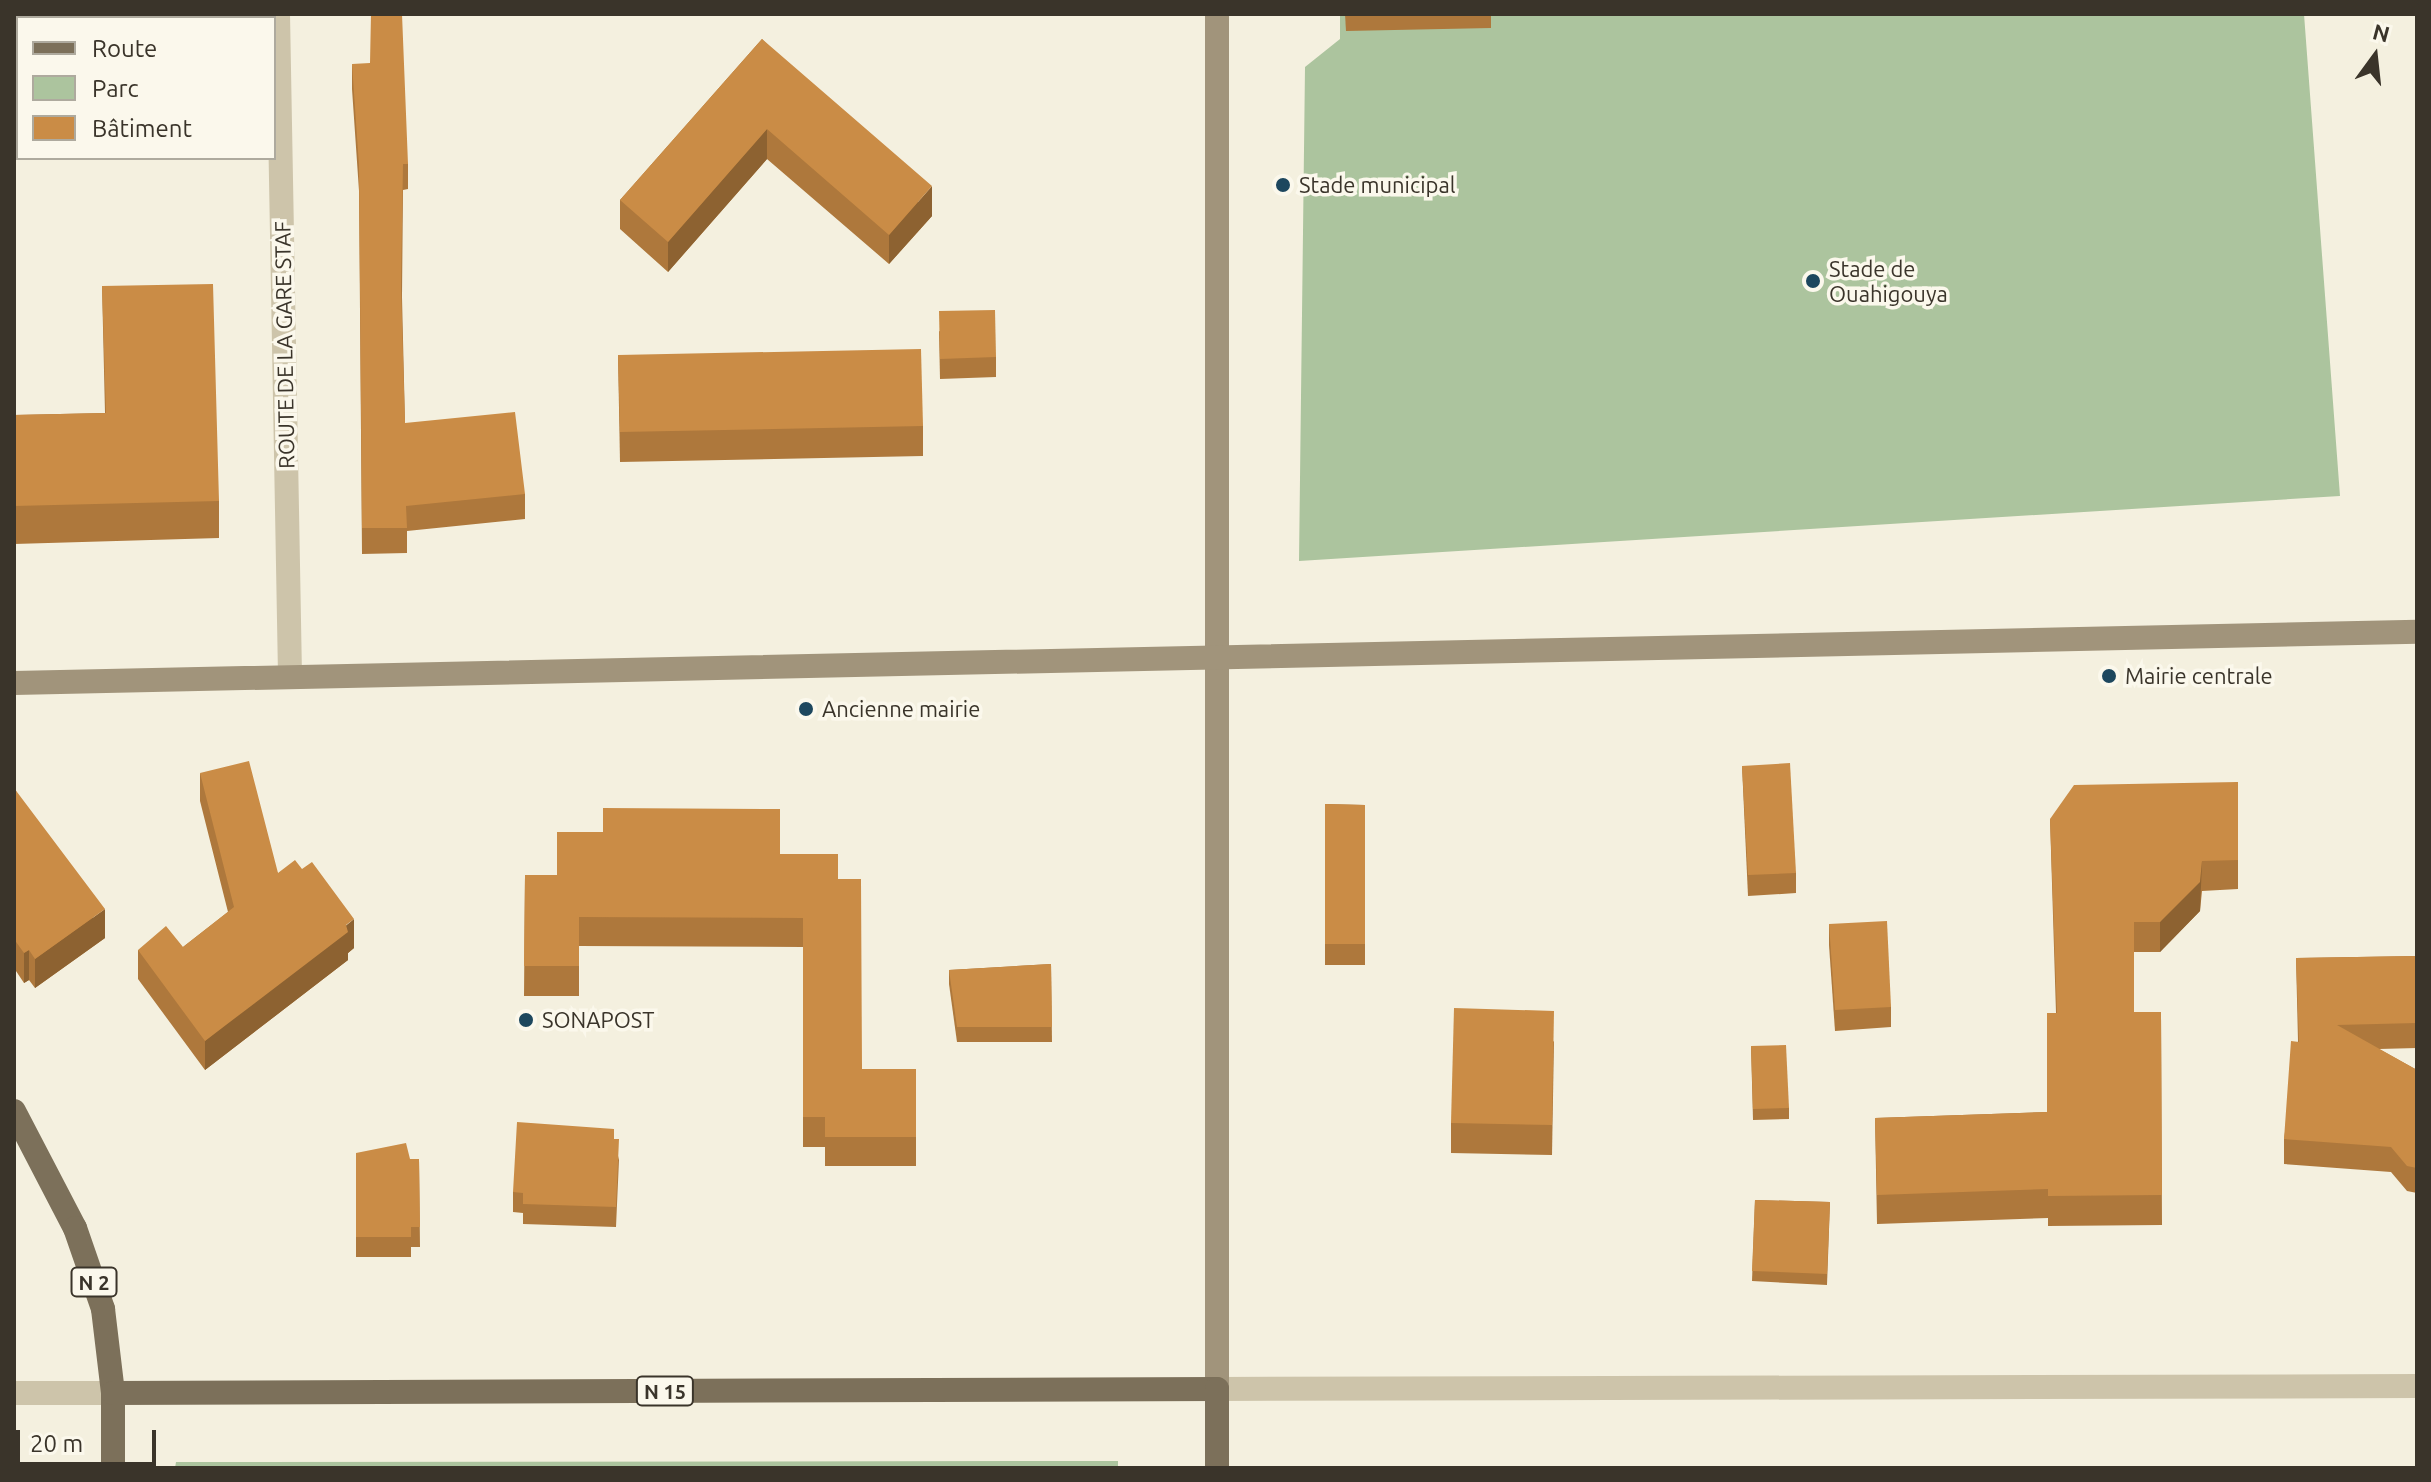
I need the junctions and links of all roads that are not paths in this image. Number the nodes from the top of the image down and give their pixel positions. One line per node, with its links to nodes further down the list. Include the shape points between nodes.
1 (278, 14): 5 (street, ROUTE DE LA GARE STAF)
2 (1217, 14): 4 (main road)
3 (2417, 632): 4 (main road)
4 (1219, 657): 5 (main road); 9 (main road)
5 (290, 676): 6 (main road)
6 (14, 683)
7 (14, 1111): 11 (main road, N 2, via 75,1228 103,1309)
8 (2417, 1386): 9 (street)
9 (1217, 1389): 11 (main road, N 15); 13 (main road)
10 (14, 1393): 11 (street)
11 (113, 1393): 12 (main road, N 2)
12 (113, 1468)
13 (1217, 1468)

